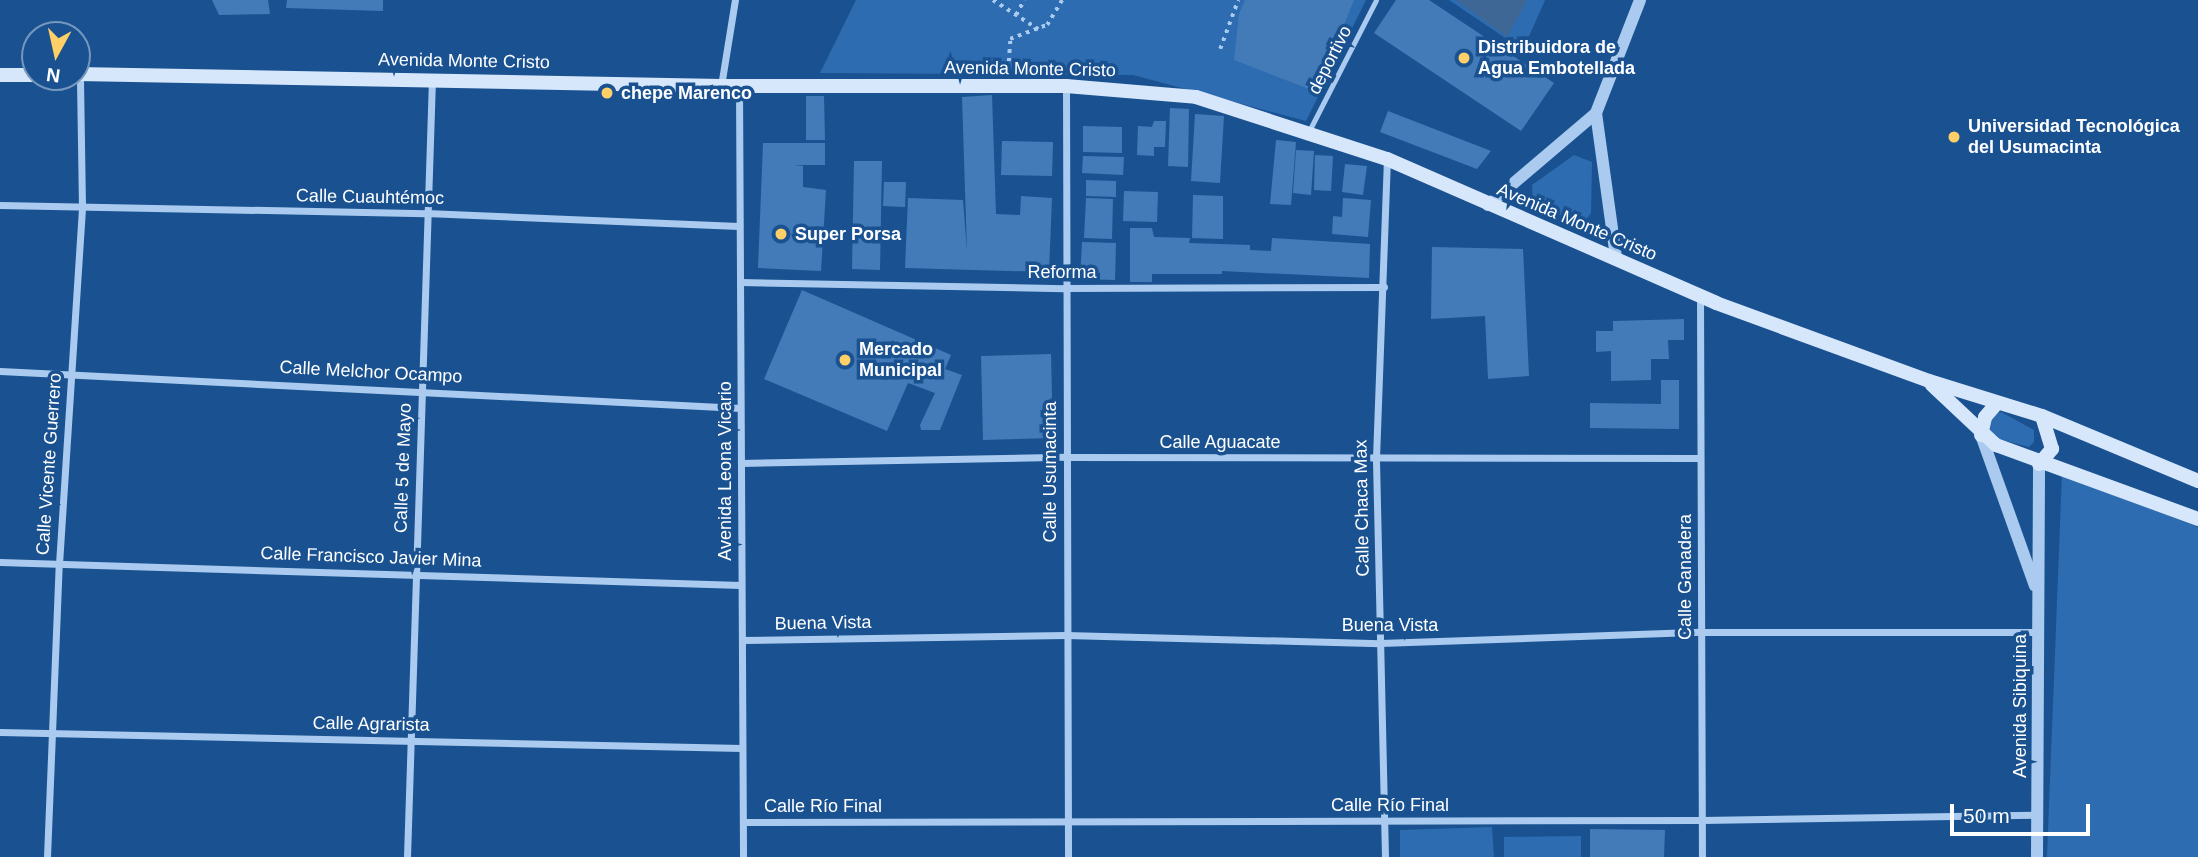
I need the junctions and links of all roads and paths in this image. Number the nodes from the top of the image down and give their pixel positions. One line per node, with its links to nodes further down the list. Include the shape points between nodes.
1 (735, 0): 15 (street)
2 (993, 0): 8 (path)
3 (1024, 0): 8 (path)
4 (1062, 0): 9 (path, via 1047,25)
5 (1238, 0): 10 (path)
6 (1376, 0): 21 (lane, deportivo)
7 (1640, 0): 20 (street)
8 (1016, 15): 9 (path)
9 (1038, 29): 17 (path, via 1010,39)
10 (1220, 49)
11 (91, 74): 14 (main road, Avenida Monte Cristo)
12 (0, 75): 13 (main road)
13 (21, 75)
14 (432, 79): 15 (main road, Avenida Monte Cristo); 26 (street, Calle 5 de Mayo)
15 (721, 86): 16 (main road, Avenida Monte Cristo)
16 (738, 86): 17 (main road, Avenida Monte Cristo); 27 (street, Avenida Leona Vicario)
17 (1007, 86): 18 (main road, Avenida Monte Cristo)
18 (1066, 86): 21 (main road, Avenida Monte Cristo, via 1196,97); 31 (street, Calle Usumacinta)
19 (79, 91): 25 (street, Calle Vicente Guerrero)
20 (1596, 113): 24 (street); 28 (street)
21 (1308, 133): 22 (main road, Avenida Monte Cristo)
22 (1387, 159): 24 (main road, Avenida Monte Cristo); 30 (street, Calle Chaca Max)
23 (0, 205): 25 (street, Calle Cuauhtémoc)
24 (1488, 205): 28 (main road, Avenida Monte Cristo)
25 (82, 206): 26 (street, Calle Cuauhtémoc); 34 (street, Calle Vicente Guerrero)
26 (426, 213): 27 (street, Calle Cuauhtémoc); 36 (street, Calle 5 de Mayo)
27 (739, 226): 29 (street, Avenida Leona Vicario)
28 (1616, 257): 32 (main road, Avenida Monte Cristo)
29 (740, 282): 31 (street, Reforma); 38 (street, Avenida Leona Vicario)
30 (1384, 287): 31 (street, Reforma); 42 (street, Calle Chaca Max)
31 (1064, 288): 41 (street, Calle Usumacinta)
32 (1700, 296): 35 (main road, Avenida Monte Cristo); 43 (street, Calle Ganadera)
33 (0, 371): 34 (street, Calle Melchor Ocampo)
34 (71, 373): 36 (street, Calle Melchor Ocampo); 49 (street, Calle Vicente Guerrero)
35 (1929, 381): 37 (main road, Avenida Monte Cristo); 40 (main road)
36 (421, 390): 38 (street, Calle Melchor Ocampo); 50 (street, Calle 5 de Mayo)
37 (1997, 403): 39 (main road, Avenida Monte Cristo); 40 (main road, via 1985,417)
38 (740, 408): 44 (street, Avenida Leona Vicario)
39 (2042, 416): 45 (main road, via 2052,449); 46 (main road, Avenida Monte Cristo)
40 (1981, 435): 45 (main road); 52 (street, Avenida Sibiquina)
41 (1065, 457): 42 (street, Calle Aguacate); 44 (street, Calle Aguacate); 55 (street, Calle Usumacinta)
42 (1376, 458): 43 (street, Calle Aguacate); 57 (street, Calle Chaca Max)
43 (1699, 458): 53 (street, Calle Ganadera)
44 (741, 463): 51 (street, Avenida Leona Vicario)
45 (2039, 464): 47 (main road, via 2063,467); 52 (street, Avenida Sibiquina)
46 (2198, 481)
47 (2198, 519)
48 (0, 562): 49 (street, Calle Francisco Javier Mina)
49 (59, 564): 50 (street, Calle Francisco Javier Mina); 59 (street, Calle Vicente Guerrero)
50 (415, 574): 51 (street, Calle Francisco Javier Mina); 60 (street, Calle 5 de Mayo)
51 (741, 585): 56 (street, Avenida Leona Vicario)
52 (2038, 597): 54 (street, Avenida Sibiquina)
53 (1701, 632): 54 (street, Buena Vista); 57 (street, Buena Vista); 63 (street, Calle Ganadera)
54 (2038, 632): 62 (street, Avenida Sibiquina)
55 (1066, 635): 56 (street, Buena Vista); 57 (street, Buena Vista); 64 (street, Calle Usumacinta)
56 (742, 640): 61 (street, Avenida Leona Vicario)
57 (1380, 643): 65 (street, Calle Chaca Max)
58 (0, 732): 59 (street, Calle Agrarista)
59 (52, 733): 60 (street, Calle Agrarista); 67 (street, Calle Vicente Guerrero)
60 (410, 740): 61 (street, Calle Agrarista); 68 (street, Calle 5 de Mayo)
61 (742, 748): 66 (street, Avenida Leona Vicario)
62 (2037, 815): 63 (street, Calle Río Final); 73 (street, Avenida Sibiquina)
63 (1702, 820): 65 (street, Calle Río Final); 72 (street, Calle Ganadera)
64 (1068, 821): 65 (street, Calle Río Final); 66 (street, Calle Río Final); 70 (street, Calle Usumacinta)
65 (1384, 821): 71 (street, Calle Chaca Max)
66 (743, 822): 69 (street, Avenida Leona Vicario)
67 (47, 857)
68 (407, 857)
69 (743, 857)
70 (1068, 857)
71 (1385, 857)
72 (1702, 857)
73 (2037, 857)

